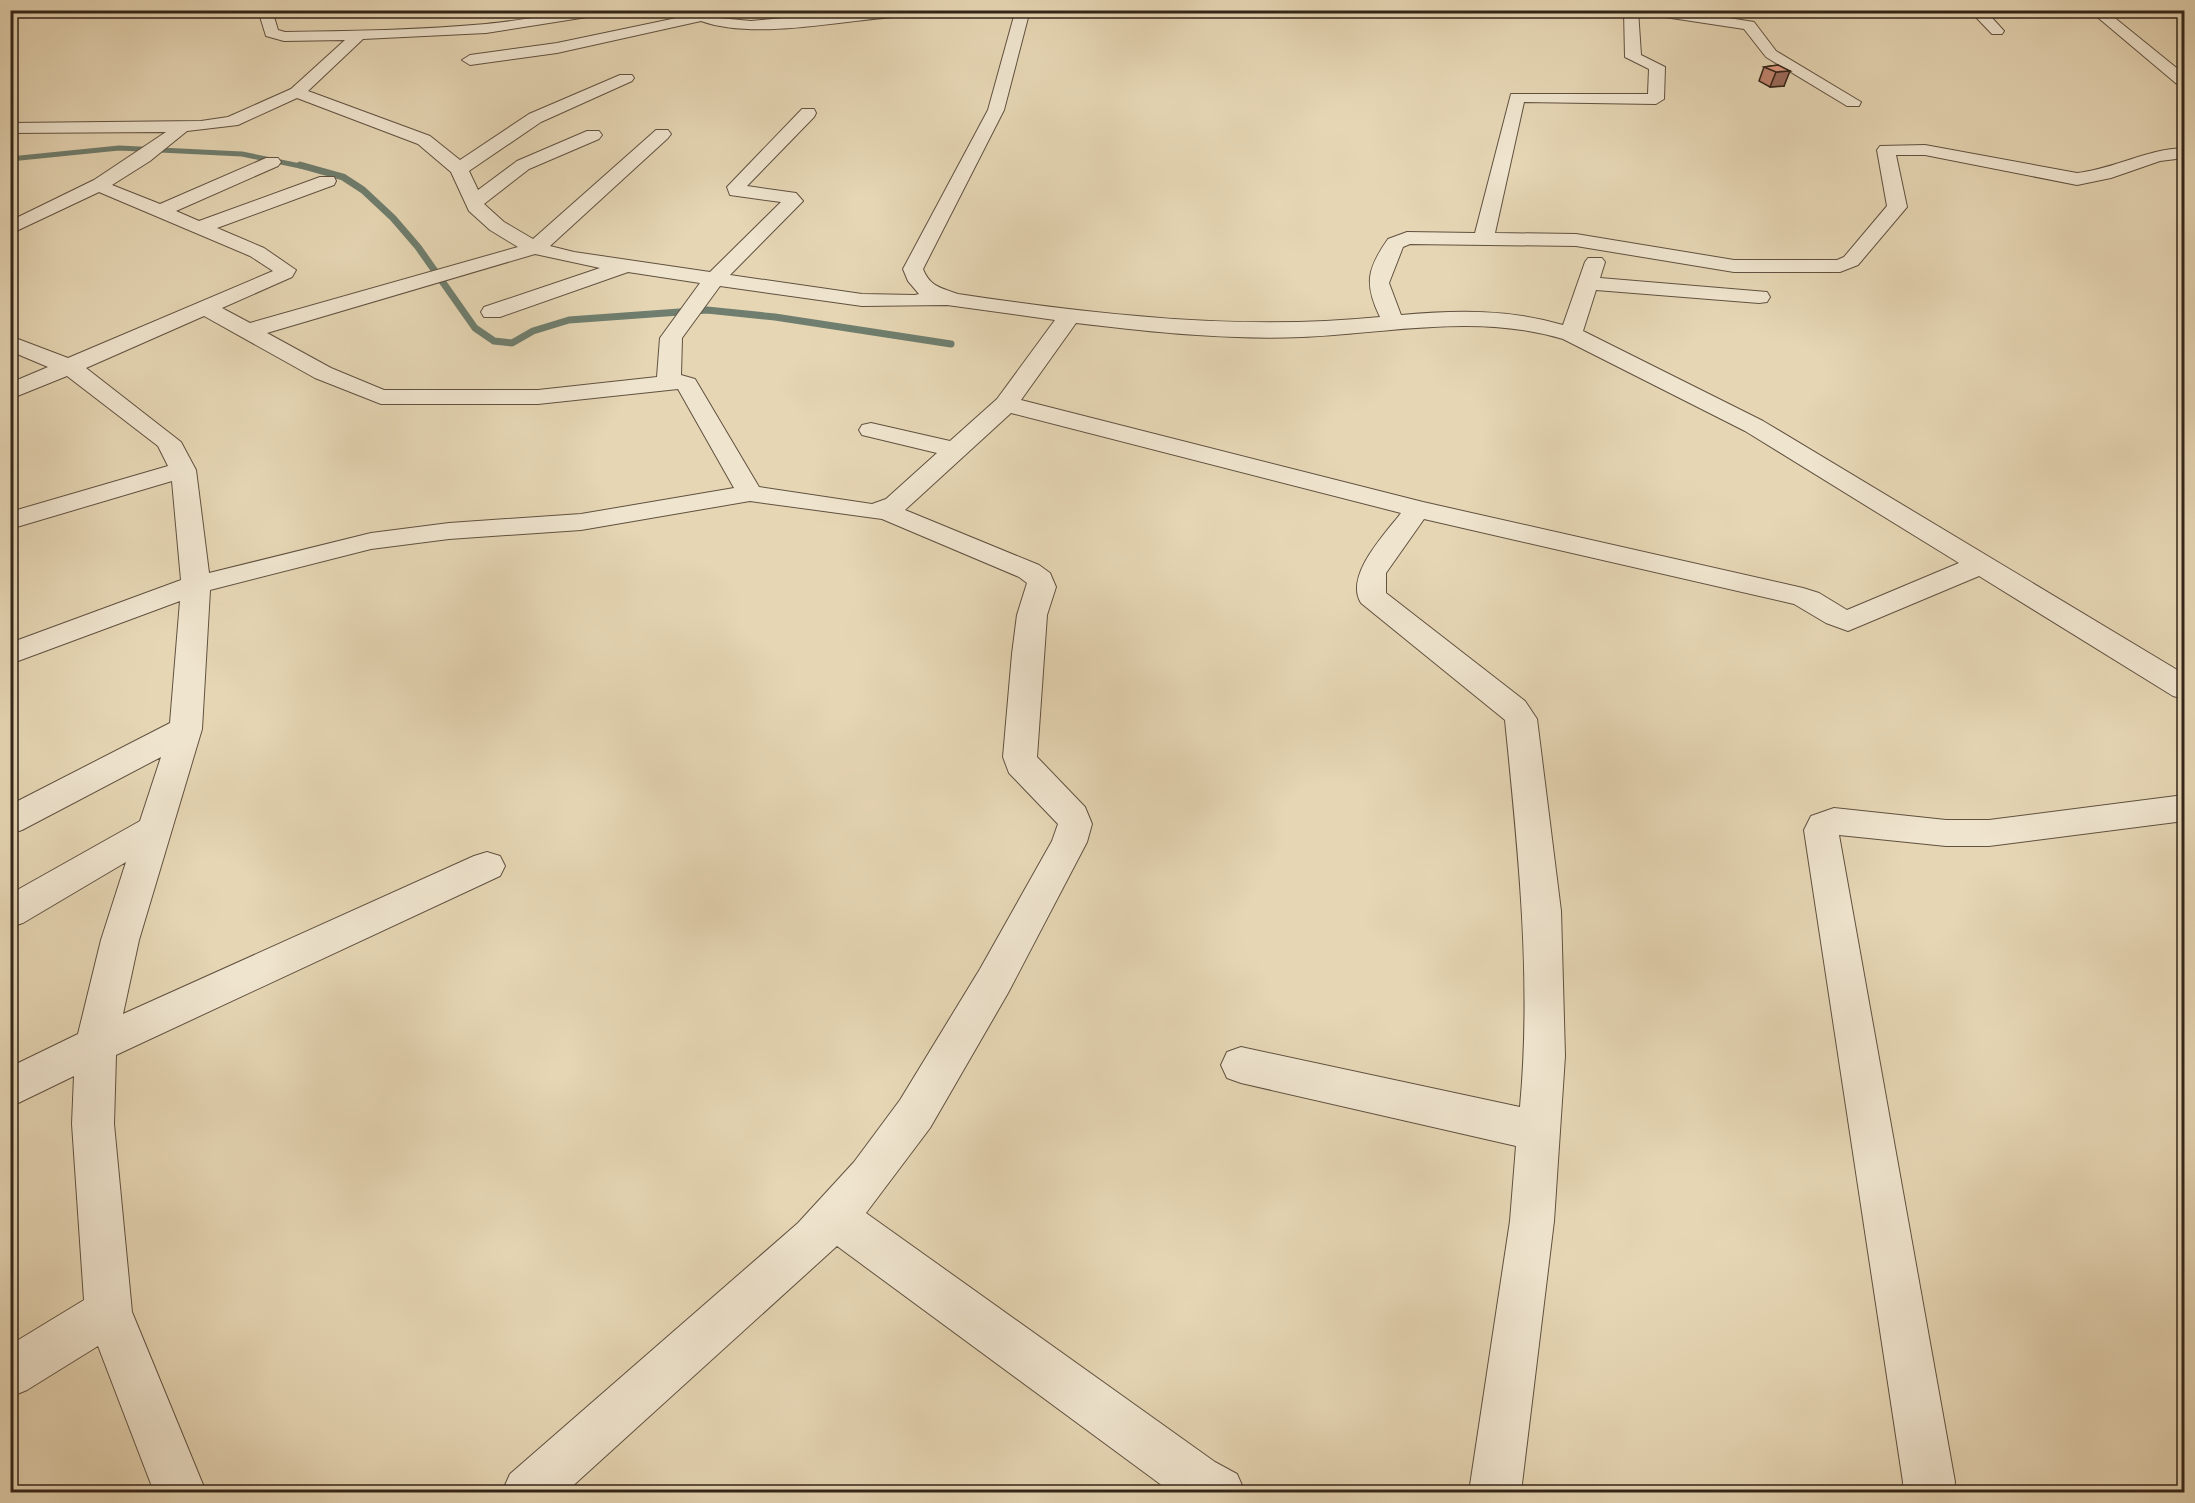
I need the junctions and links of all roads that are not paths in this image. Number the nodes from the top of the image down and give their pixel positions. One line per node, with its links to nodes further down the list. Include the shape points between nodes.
1 (265, 10): 16 (street, via 276,36)
2 (606, 10): 14 (street, via 509,27)
3 (818, 10): 13 (street)
4 (1631, 10): 38 (street, via 1633,57 1657,67 1656,99 1517,97)
5 (1645, 10): 21 (street, via 1749,25 1771,54)
6 (1976, 10): 15 (street)
7 (2096, 10): 19 (street)
8 (682, 11): 12 (street)
9 (1023, 11): 10 (street); 45 (street, via 996,110 913,269 928,291)
10 (875, 13): 13 (street)
11 (455, 17): 14 (street)
12 (702, 17): 13 (street, via 745,25); 17 (street, via 557,48)
13 (807, 21)
14 (445, 31): 16 (street)
15 (1997, 31)
16 (359, 35): 20 (street)
17 (470, 60)
18 (626, 78): 29 (street, via 535,118)
19 (2184, 82)
20 (297, 92): 23 (street, via 232,121); 29 (street, via 424,140)
21 (1853, 102)
22 (808, 113): 42 (street, via 736,187 740,192 789,197 791,204)
23 (183, 126): 24 (street); 31 (street, via 156,150)
24 (10, 128)
25 (662, 134): 40 (street)
26 (593, 135): 32 (street, via 523,165)
27 (2184, 153): 39 (street, via 2163,154 2094,178 2077,179 1925,150 1886,150 1897,207 1851,261 1840,266 1734,266)
28 (272, 162): 34 (street)
29 (459, 169): 32 (street)
30 (327, 181): 37 (street)
31 (97, 185): 34 (street); 35 (street)
32 (474, 202): 40 (street, via 497,226)
33 (10, 206): 35 (street)
34 (158, 212): 37 (street)
35 (39, 216): 36 (street)
36 (10, 228)
37 (198, 228): 46 (street, via 257,252 286,270 277,278)
38 (1484, 238): 39 (street); 49 (street, via 1407,238 1395,243 1377,279 1378,292)
39 (1602, 243): 43 (street)
40 (535, 249): 41 (street); 50 (street)
41 (626, 266): 42 (street); 47 (street)
42 (714, 279): 45 (street, via 862,300); 54 (street, via 671,338)
43 (1588, 283): 44 (street); 51 (street)
44 (1759, 297)
45 (950, 298): 48 (street)
46 (207, 309): 50 (street); 53 (street)
47 (492, 312)
48 (1070, 315): 49 (street, via 1258,330); 56 (street)
49 (1394, 324): 51 (street, via 1514,319)
50 (248, 331): 54 (street, via 323,373 389,399 538,396)
51 (1571, 334): 64 (street, via 1754,426)
52 (10, 343): 53 (street)
53 (71, 368): 55 (street); 59 (street, via 168,442)
54 (669, 382): 60 (street, via 687,384)
55 (10, 392)
56 (1006, 404): 58 (street); 61 (street)
57 (870, 430): 58 (street)
58 (955, 450): 62 (street)
59 (183, 470): 63 (street); 65 (street)
60 (750, 493): 62 (street); 65 (street, via 581,522 370,541)
61 (1418, 508): 64 (street, via 1803,597 1848,621); 77 (street, via 1372,573 1371,596 1514,709 1521,719 1542,911 1545,1056)
62 (885, 511): 78 (street, via 1040,579 1042,587 1032,615 1027,654 1020,757 1021,764 1069,810 1075,824 994,981 915,1114)
63 (10, 522)
64 (1981, 564): 67 (street)
65 (196, 585): 66 (street); 68 (street)
66 (10, 654)
67 (2184, 688)
68 (186, 729): 70 (street); 71 (street)
69 (2184, 808): 85 (street, via 1989,833 1946,833 1834,821 1821,830)
70 (10, 821)
71 (155, 829): 73 (street); 74 (street, via 120,940)
72 (487, 866): 74 (street)
73 (10, 912)
74 (96, 1045): 76 (street); 79 (street, via 93,1124)
75 (1241, 1065): 77 (street)
76 (10, 1088)
77 (1539, 1131): 84 (street, via 1532,1221)
78 (834, 1217): 82 (street); 83 (street, via 1197,1480)
79 (108, 1312): 80 (street); 81 (street)
80 (10, 1373)
81 (180, 1492)
82 (528, 1492)
83 (1219, 1492)
84 (1494, 1492)
85 (1928, 1492)

